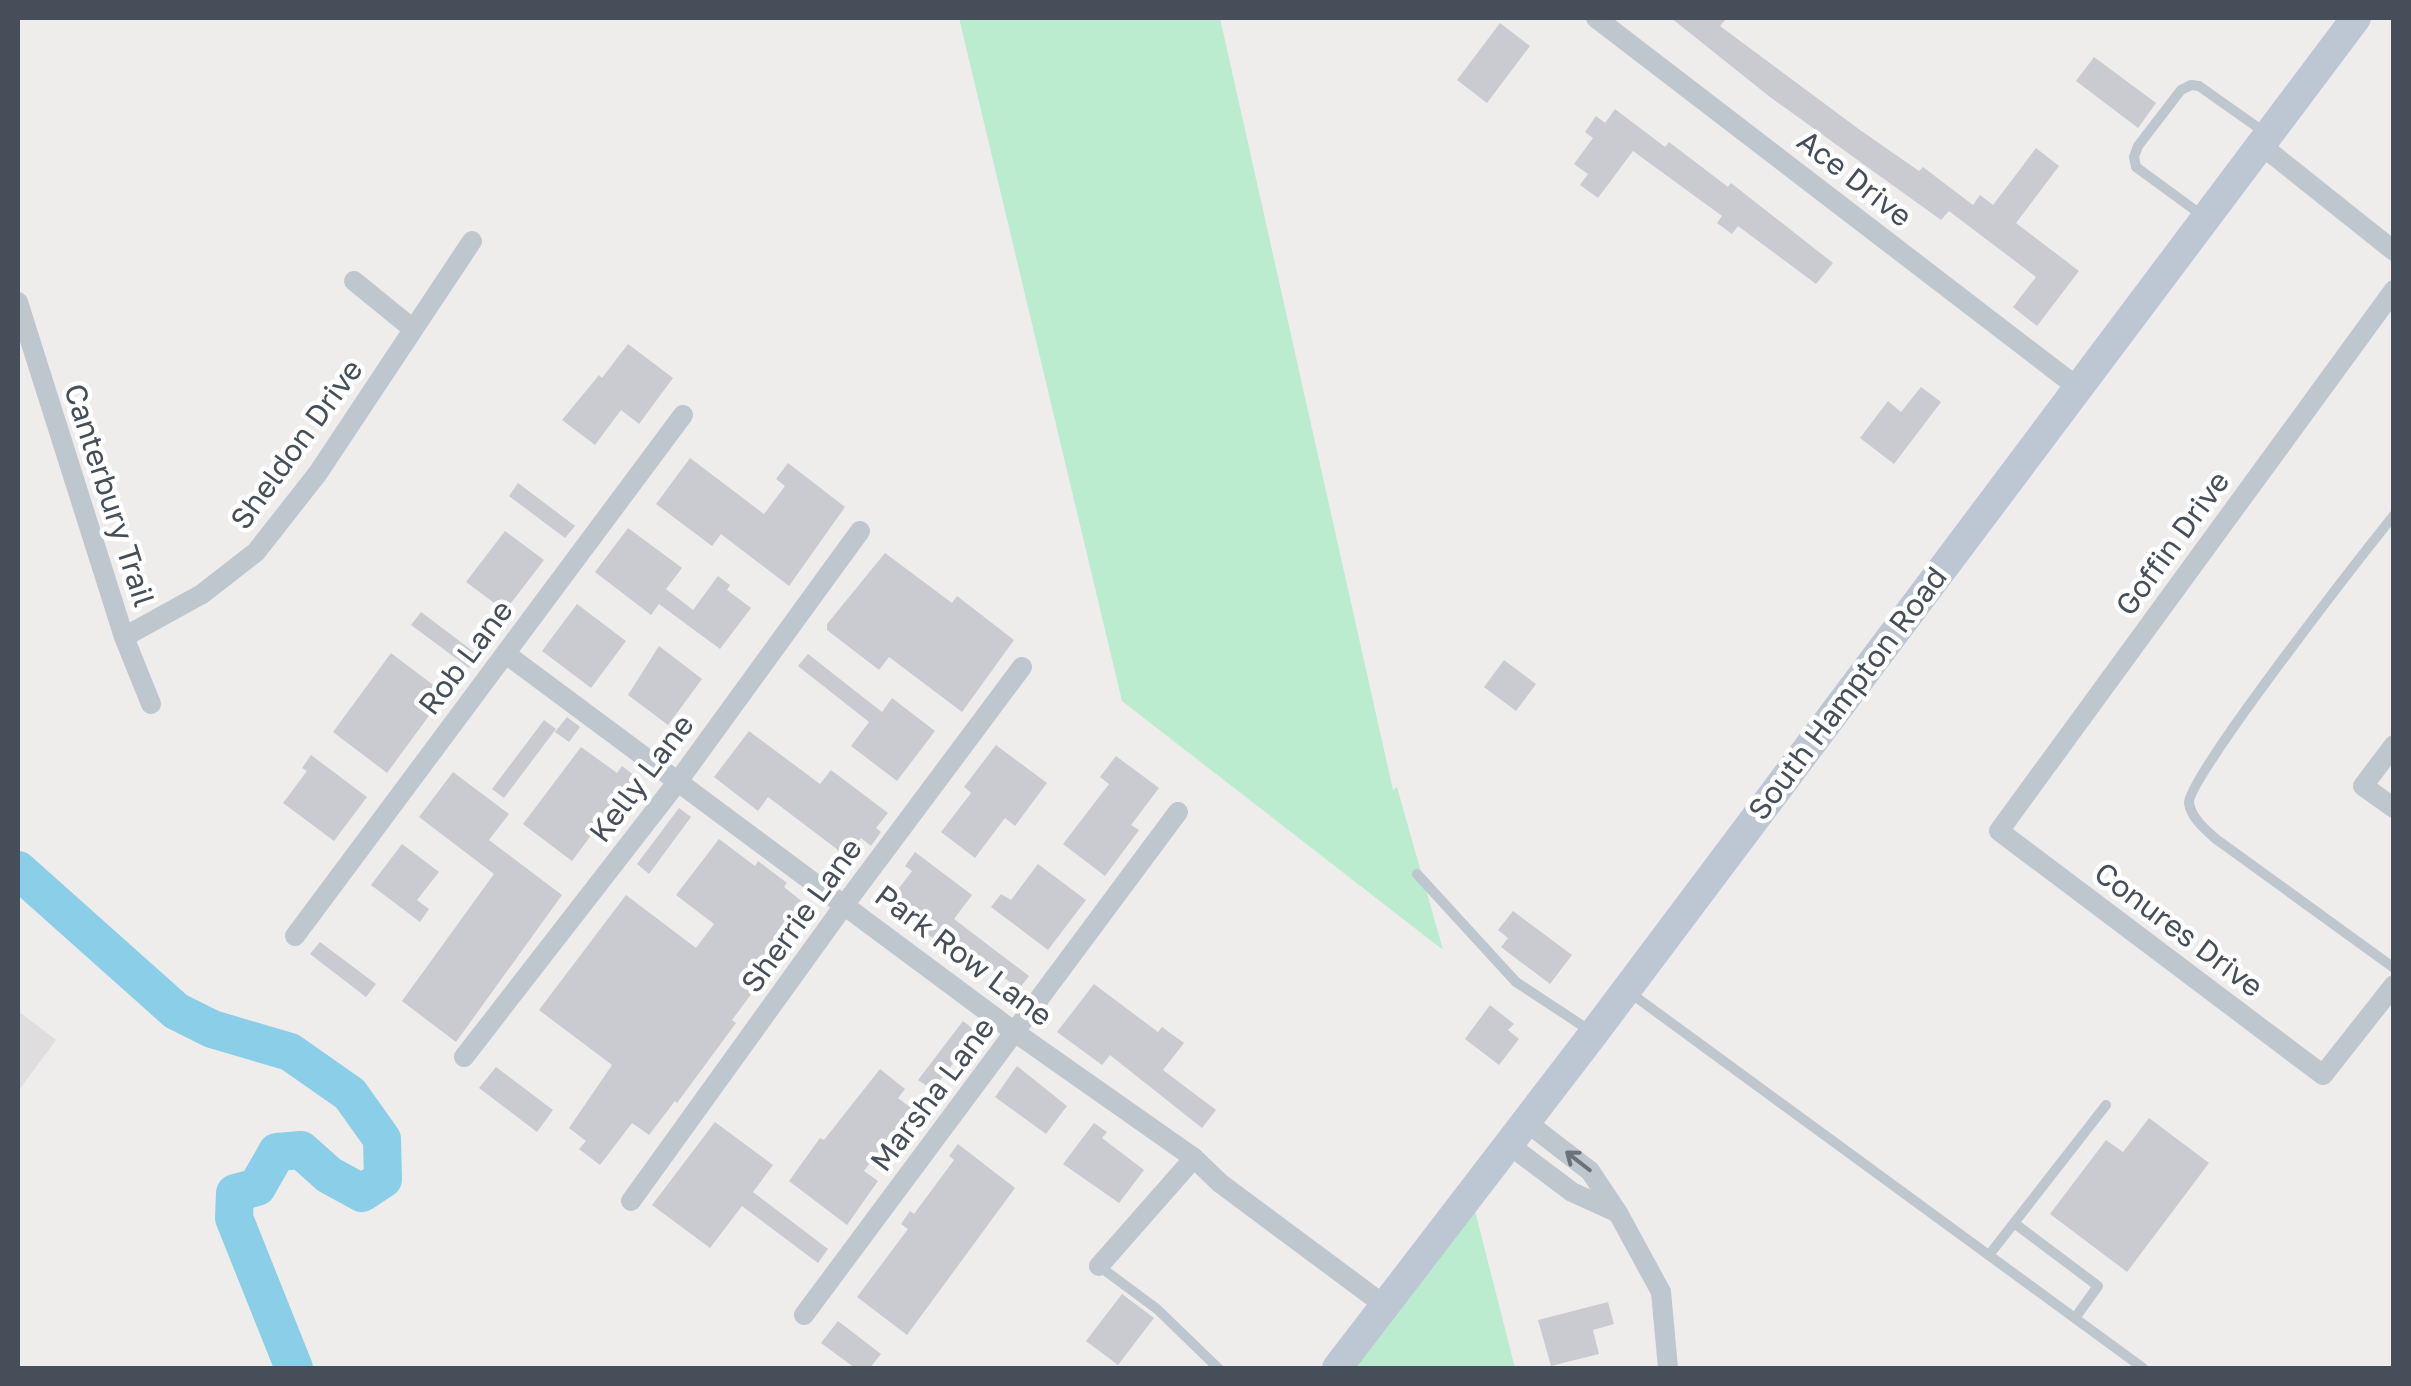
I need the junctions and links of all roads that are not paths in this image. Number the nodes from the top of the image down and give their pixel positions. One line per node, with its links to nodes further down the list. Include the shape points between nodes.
1 (1596, 18): 11 (street, Ace Drive)
2 (2356, 18): 3 (main road, South Hampton Road)
3 (2264, 140): 4 (main road, South Hampton Road); 4 (lane, via 2199,86 2190,86 2138,146 2136,167); 6 (street)
4 (2206, 218): 11 (main road, South Hampton Road)
5 (472, 241): 10 (street, Sheldon Drive)
6 (2394, 251)
7 (354, 281): 10 (street)
8 (2394, 290): 23 (street, Goffin Drive)
9 (18, 302): 15 (street, Canterbury Trail)
10 (413, 330): 15 (street, Sheldon Drive, via 318,473 256,552 202,594)
11 (2077, 387): 29 (main road, South Hampton Road)
12 (683, 415): 16 (street, Rob Lane)
13 (2394, 515): 27 (lane, via 2223,742 2189,802 2198,823 2216,839)
14 (860, 531): 20 (street, Kelly Lane)
15 (124, 637): 18 (street, Canterbury Trail)
16 (506, 654): 20 (street, Park Row Lane); 26 (street, Rob Lane)
17 (1022, 667): 25 (street, Sherrie Lane)
18 (151, 704)
19 (2394, 745): 21 (street, via 2363,786)
20 (679, 780): 25 (street, Park Row Lane); 32 (street, Kelly Lane)
21 (2394, 808)
22 (1178, 812): 30 (street, Marsha Lane)
23 (2000, 831): 28 (street, Conures Drive, via 2324,1075)
24 (1417, 874): 31 (lane, via 1516,982)
25 (846, 904): 30 (street, Park Row Lane); 36 (street, Sherrie Lane)
26 (295, 936)
27 (2394, 968)
28 (2394, 984)
29 (1624, 988): 31 (main road, South Hampton Road); 39 (lane)
30 (1016, 1033): 35 (street, Park Row Lane); 42 (street, Marsha Lane)
31 (1594, 1033): 34 (main road, South Hampton Road)
32 (464, 1057)
33 (2106, 1106): 38 (lane)
34 (1516, 1133): 37 (street, via 1572,1192); 37 (street, one-way to 34, via 1590,1171); 41 (main road, South Hampton Road)
35 (1194, 1158): 40 (street); 41 (street, Park Row Lane)
36 (631, 1201)
37 (1618, 1213): 46 (street, via 1661,1292)
38 (2014, 1224): 39 (lane); 43 (lane, via 2098,1286)
39 (1989, 1255): 43 (lane)
40 (1099, 1266): 44 (lane, via 1157,1308)
41 (1384, 1305): 45 (main road, South Hampton Road)
42 (804, 1314)
43 (2075, 1318): 47 (lane)
44 (1218, 1368)
45 (1337, 1368)
46 (1668, 1368)
47 (2143, 1368)

